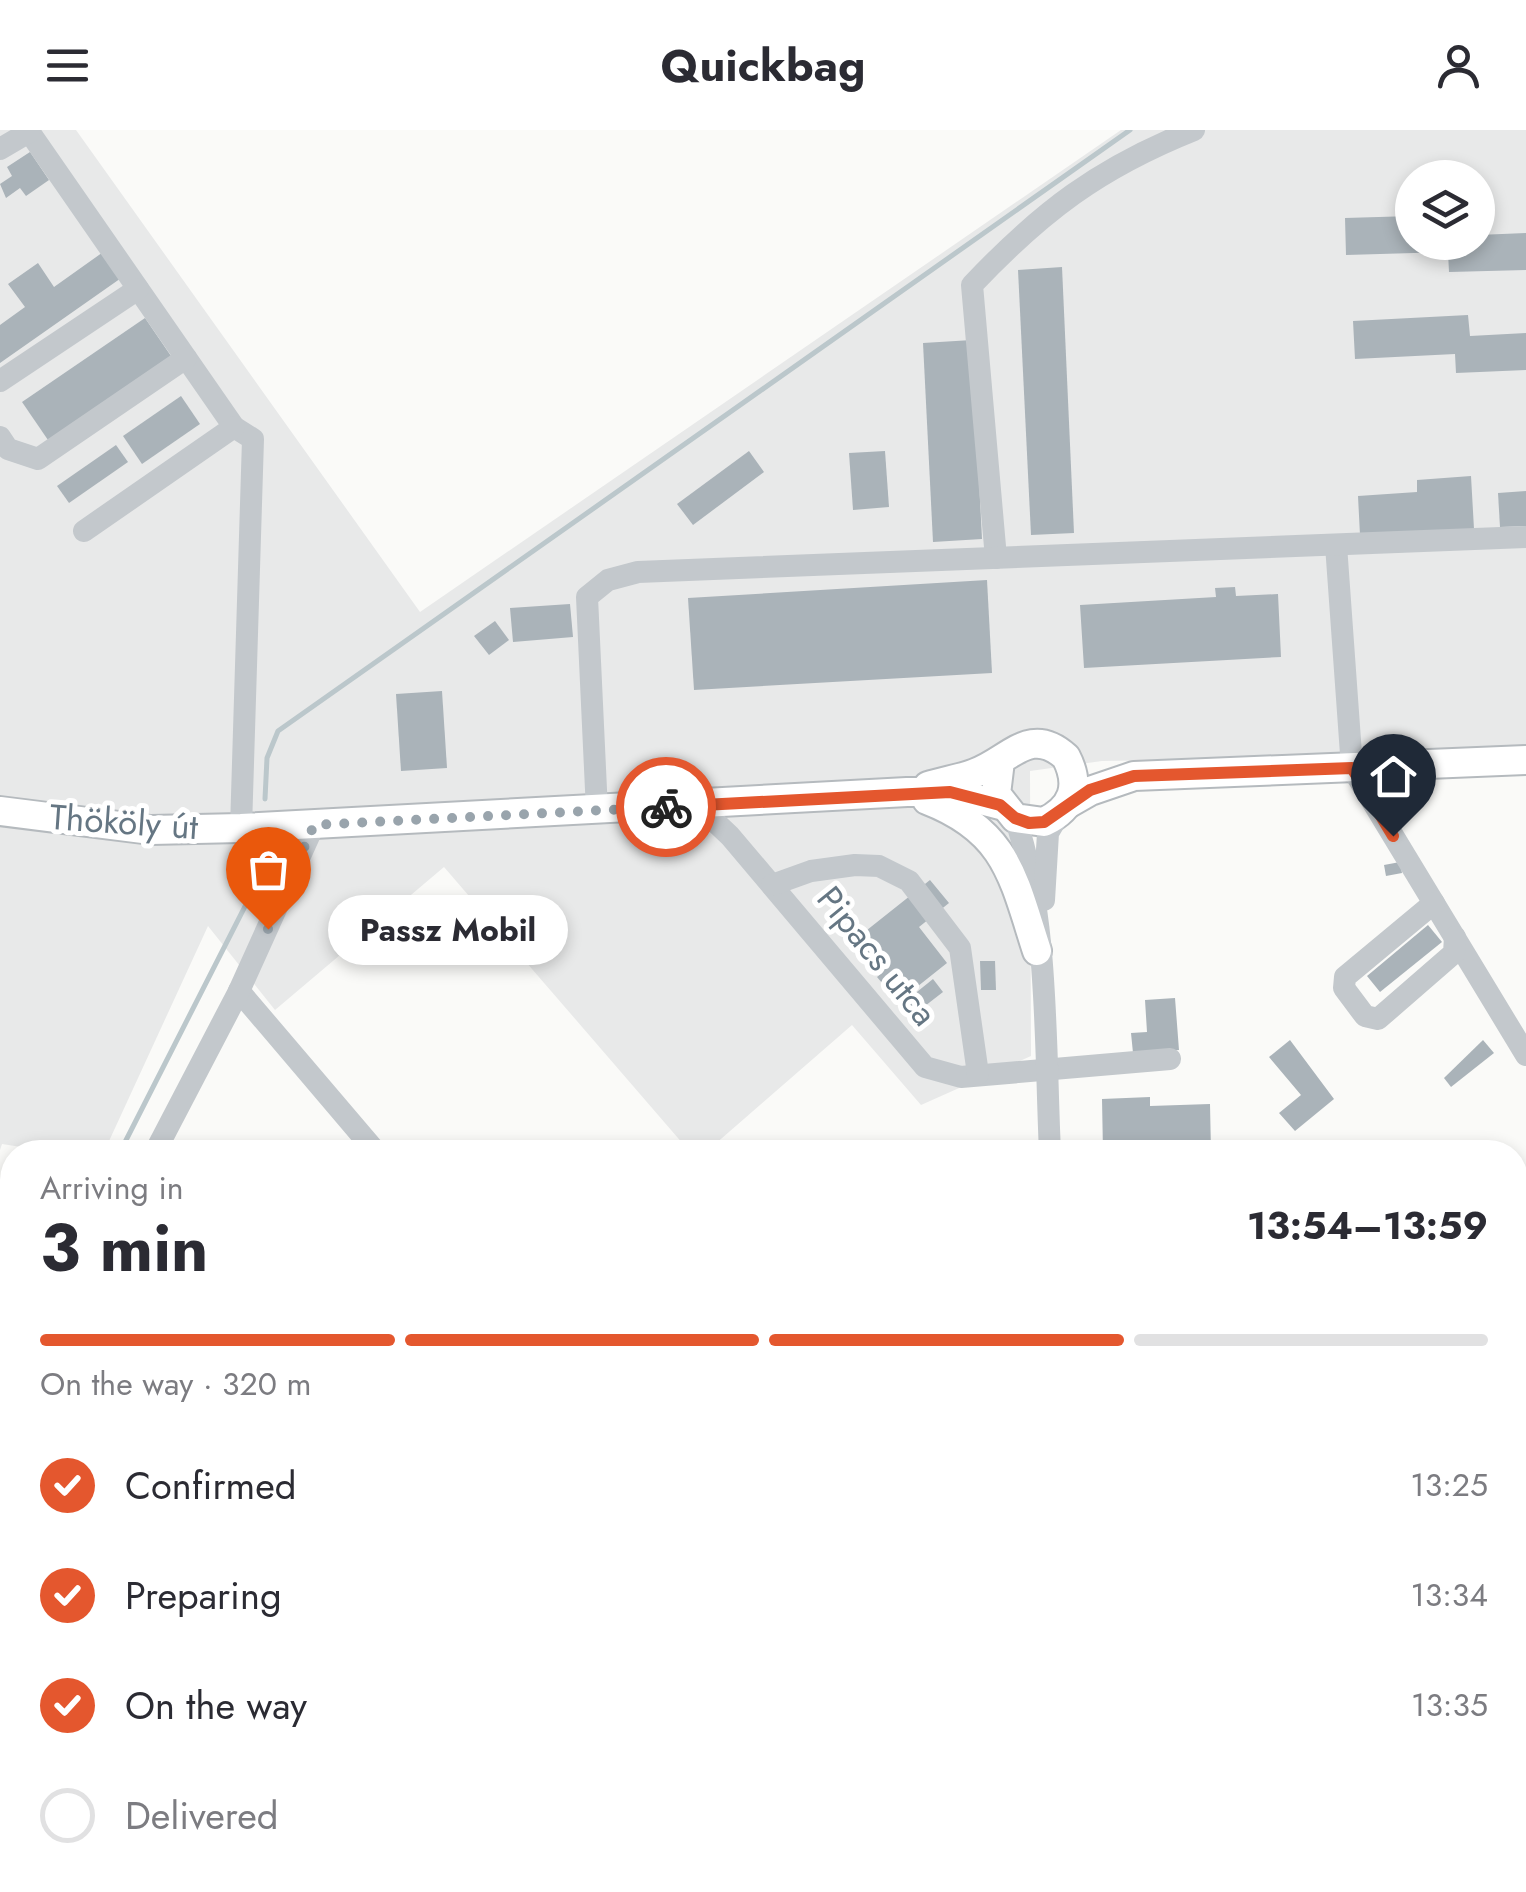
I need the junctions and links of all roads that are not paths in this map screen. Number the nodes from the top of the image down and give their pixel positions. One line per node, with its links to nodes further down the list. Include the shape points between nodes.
1 (1194, 130): 12 (street, via 1074,190 972,284)
2 (29, 131): 3 (street); 4 (street)
3 (0, 149)
4 (138, 288): 5 (street); 6 (street)
5 (186, 358): 7 (street); 8 (street, via 38,459 8,449)
6 (0, 381)
7 (234, 427): 9 (street); 25 (street, via 253,438)
8 (0, 437)
9 (84, 532)
10 (1526, 537): 11 (street)
11 (1336, 544): 12 (street); 16 (street)
12 (996, 558): 22 (street, via 638,572 608,580 587,597)
13 (1066, 757): 15 (main road, Thököly út, via 1048,745 1027,743); 17 (main road); 20 (main road, via 1074,772)
14 (1526, 760): 16 (main road)
15 (1000, 761): 18 (main road, Thököly út); 23 (main road, via 995,784)
16 (1352, 768): 17 (main road); 27 (street)
17 (1134, 776): 20 (main road, via 1090,790)
18 (908, 792): 19 (main road, Thököly út); 23 (main road, Thököly út, via 950,792); 29 (main road, via 958,813 998,847 1014,874)
19 (687, 806): 22 (main road, Thököly út); 26 (street, Pipacs utca, via 712,819)
20 (1064, 809): 23 (main road, Thököly út, via 1029,823); 29 (street, via 1048,833)
21 (0, 811): 25 (main road, Thököly út, via 150,830)
22 (597, 811): 24 (main road, Thököly út)
23 (1008, 812): 29 (street, via 1032,890)
24 (314, 825): 25 (main road, Thököly út); 30 (street)
25 (241, 828)
26 (772, 885): 34 (street, Pipacs utca, via 925,1067 961,1077); 34 (street, via 855,865 879,866 909,880 960,948)
27 (1434, 903): 28 (street); 28 (street, via 1345,977 1344,988 1365,1016 1378,1019 1454,953)
28 (1455, 938): 31 (street)
29 (1039, 962): 33 (street)
30 (239, 990): 35 (street); 36 (street)
31 (1526, 1054)
32 (1170, 1059): 33 (street, Pipacs utca)
33 (1046, 1070): 34 (street, Pipacs utca); 37 (street)
34 (978, 1074)
35 (161, 1140)
36 (366, 1140)
37 (1049, 1140)

